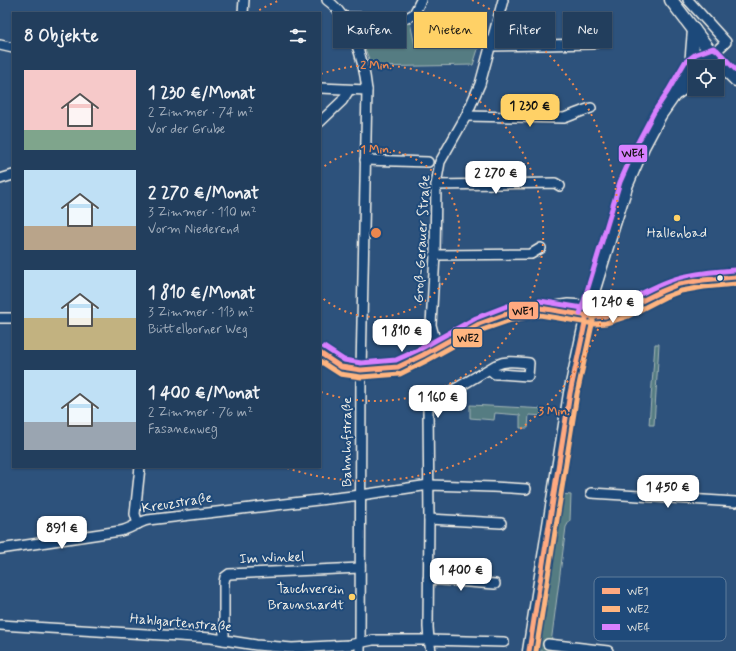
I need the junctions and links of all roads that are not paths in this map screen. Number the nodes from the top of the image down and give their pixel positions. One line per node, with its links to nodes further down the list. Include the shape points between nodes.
1 (244, 0): 7 (street)
2 (327, 0): 8 (street, Bahnhofstraße)
3 (421, 0): 9 (street, via 414,14)
4 (503, 0): 13 (street, Groß-Gerauer Straße)
5 (671, 0): 10 (main road)
6 (688, 0): 16 (street, via 726,42)
7 (244, 12)
8 (339, 12)
9 (406, 18)
10 (694, 30): 16 (main road); 17 (main road)
11 (0, 45): 14 (street)
12 (563, 45): 13 (street)
13 (490, 46): 29 (street, Groß-Gerauer Straße, via 480,84)
14 (12, 48)
15 (358, 48): 26 (street, Bahnhofstraße)
16 (712, 55): 18 (main road); 19 (main road); 22 (main road)
17 (692, 60)
18 (699, 60)
19 (710, 60)
20 (688, 71): 27 (main road)
21 (724, 76): 22 (main road)
22 (734, 78)
23 (688, 85): 27 (main road)
24 (321, 88): 25 (street)
25 (349, 90): 26 (street); 30 (street, via 342,101)
26 (367, 90): 31 (street, Bahnhofstraße)
27 (674, 95): 40 (main road, via 643,147 627,184)
28 (591, 108): 29 (street, via 564,118)
29 (466, 116): 35 (street, Groß-Gerauer Straße, via 440,162)
30 (321, 121)
31 (366, 160): 32 (street); 46 (street, Bahnhofstraße)
32 (428, 162)
33 (12, 175): 34 (street)
34 (0, 179)
35 (436, 185): 36 (street, via 554,183); 38 (street, Groß-Gerauer Straße)
36 (560, 186)
37 (541, 248): 38 (street, via 531,254)
38 (435, 255): 43 (street, Groß-Gerauer Straße, via 431,325)
39 (736, 277): 40 (street, via 672,286 633,305)
40 (588, 310): 43 (street, via 568,304 509,313 479,324); 67 (main road, via 570,393)
41 (0, 318): 42 (street)
42 (12, 318)
43 (437, 347): 46 (street, via 398,367)
44 (321, 354): 46 (street, via 341,367)
45 (489, 369): 48 (street, via 429,405)
46 (361, 370): 51 (street, Bahnhofstraße)
47 (140, 468): 55 (street, via 135,511)
48 (429, 485): 49 (street, Kreuzstraße); 51 (street, Kreuzstraße); 53 (street)
49 (526, 489)
50 (591, 493): 52 (street)
51 (361, 495): 55 (street, Kreuzstraße, via 168,517); 57 (street, Bahnhofstraße)
52 (736, 502)
53 (429, 519): 54 (street); 58 (street)
54 (501, 523)
55 (138, 524): 56 (street, Kreuzstraße, via 120,531)
56 (0, 549)
57 (360, 568): 61 (street, Im Winkel, via 227,576 224,582); 65 (street, Bahnhofstraße)
58 (428, 579): 59 (street); 62 (street)
59 (495, 584)
60 (0, 625): 61 (street, Hahlgartenstraße)
61 (224, 640): 65 (street, Hahlgartenstraße, via 292,648)
62 (429, 640): 63 (street, Hahlgartenstraße); 65 (street, Hahlgartenstraße, via 372,640); 66 (street)
63 (504, 642)
64 (548, 644): 68 (street)
65 (360, 647)
66 (431, 651)
67 (529, 651)
68 (608, 651)

